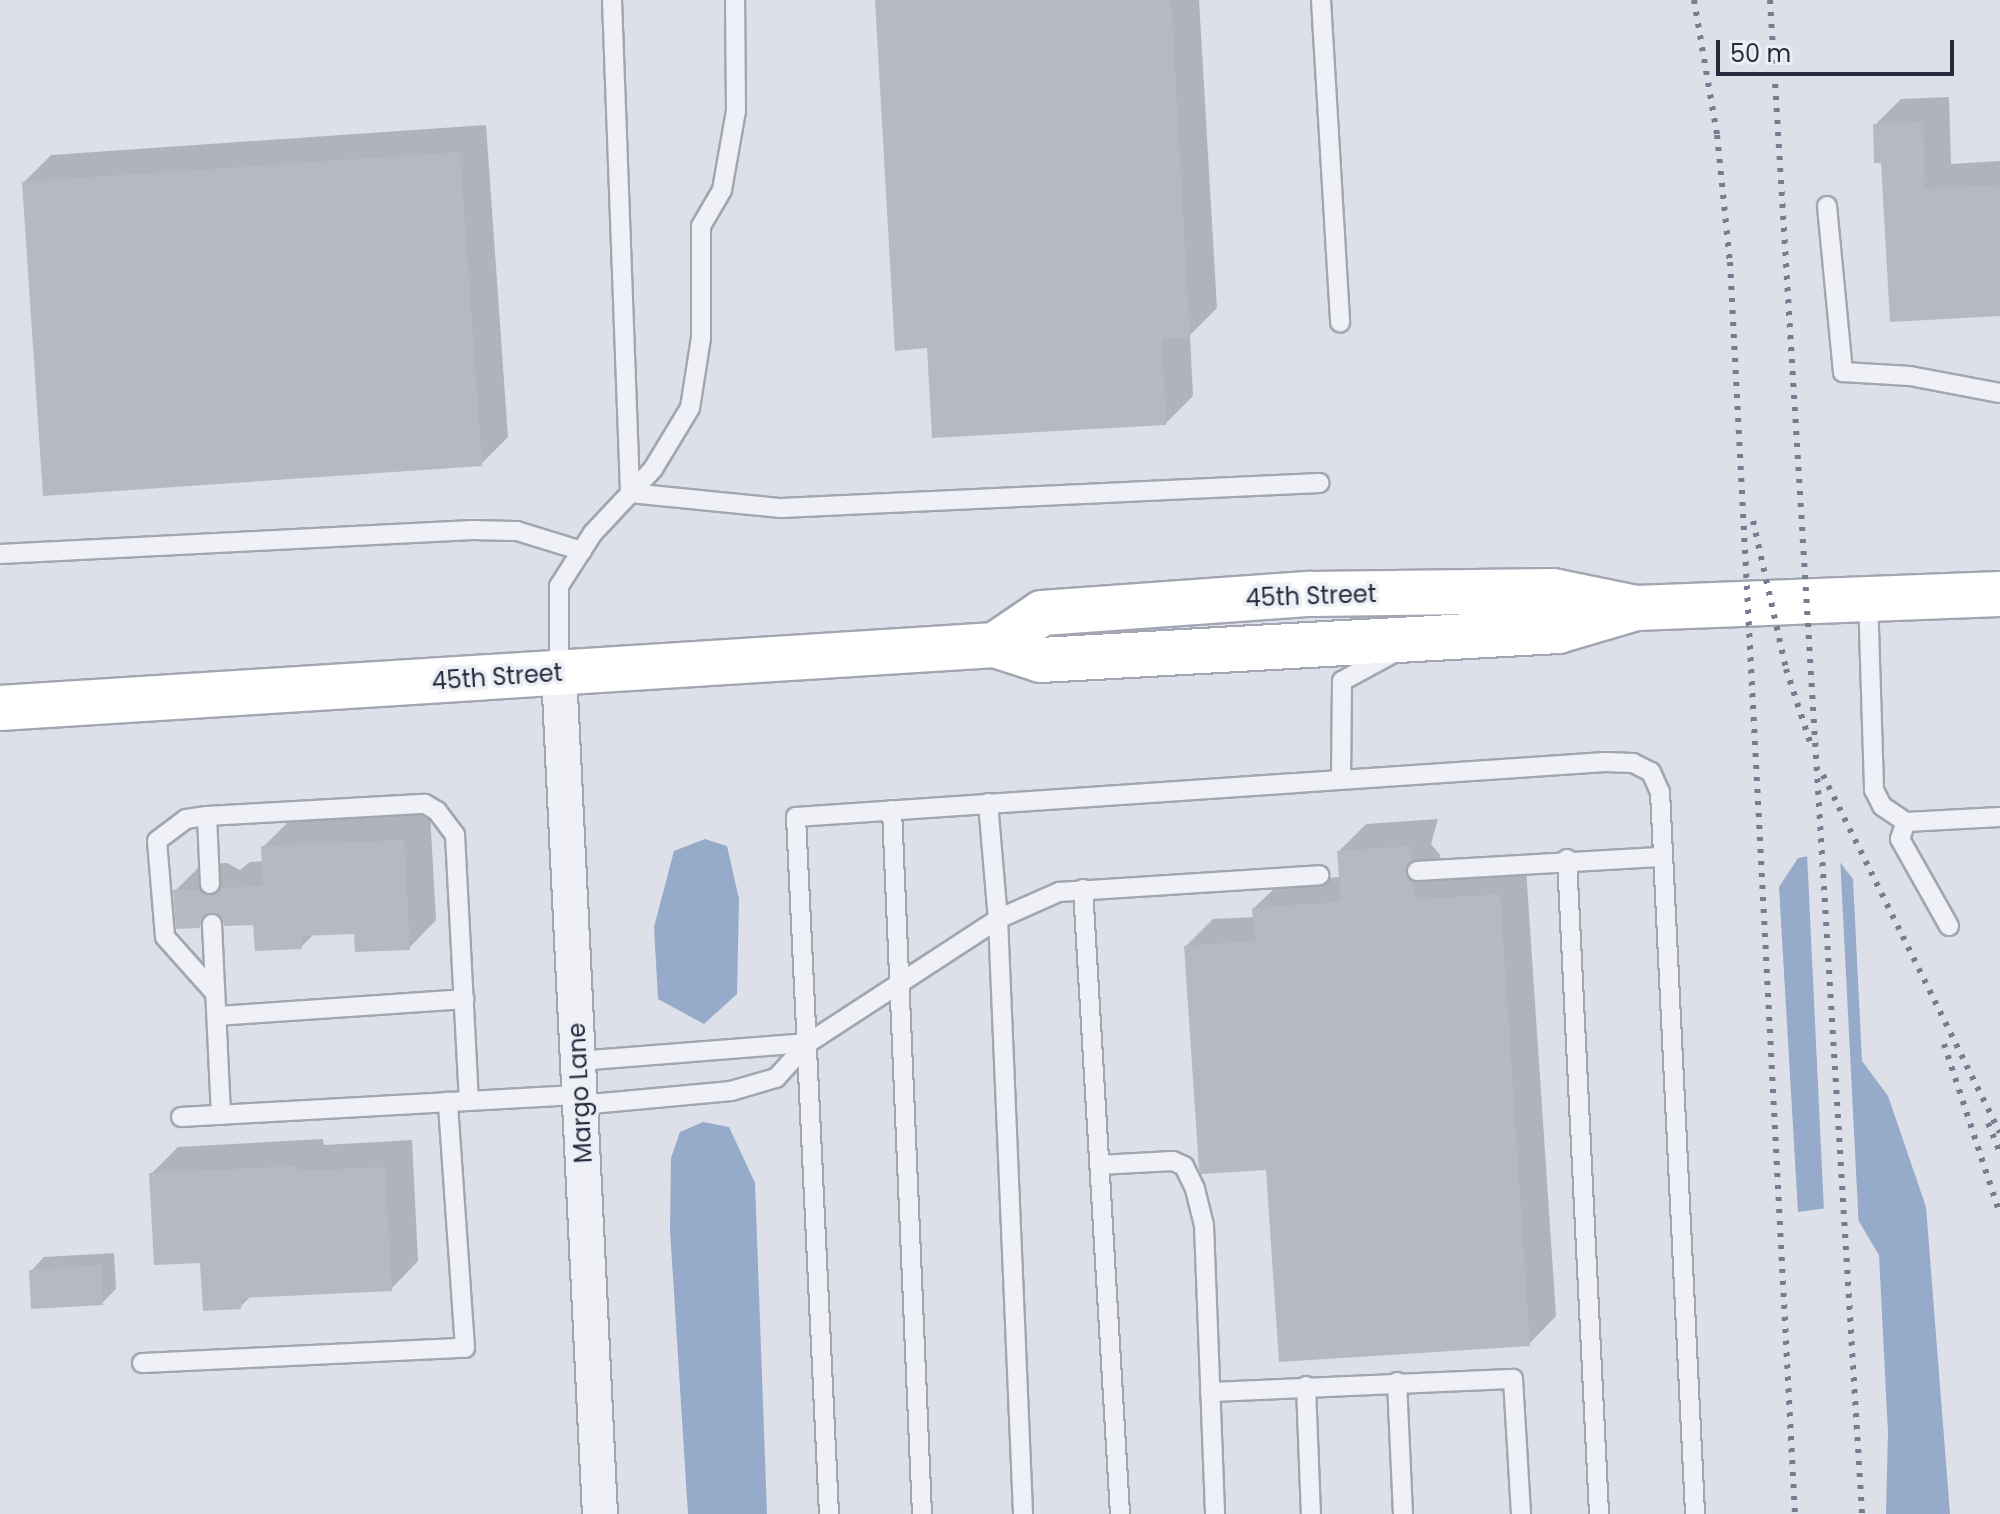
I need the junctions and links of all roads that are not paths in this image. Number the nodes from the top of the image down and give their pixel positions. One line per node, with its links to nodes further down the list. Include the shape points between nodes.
1 (612, 0): 8 (lane)
2 (735, 0): 8 (lane, via 736,111 722,190 701,226 701,338 690,408 653,469)
3 (1321, 0): 5 (lane)
4 (1827, 206): 6 (lane, via 1843,372 1910,376)
5 (1340, 322)
6 (2000, 393)
7 (1319, 483): 8 (lane, via 781,508)
8 (630, 493): 9 (lane)
9 (582, 551): 10 (lane, via 517,531 472,530); 16 (lane, via 559,586)
10 (0, 554)
11 (2000, 594): 12 (main road, 45th Street)
12 (1868, 597): 13 (main road, 45th Street); 23 (lane, via 1874,790 1882,806)
13 (1636, 608): 14 (main road, 45th Street, via 1558,631); 15 (main road, 45th Street, via 1553,591 1310,594 1042,613)
14 (1425, 639): 15 (main road, 45th Street, via 1041,660); 18 (lane, via 1342,681)
15 (995, 645): 16 (main road, 45th Street)
16 (559, 673): 17 (main road, 45th Street); 38 (street, Margo Lane)
17 (0, 708)
18 (1341, 779): 19 (lane); 24 (lane, via 1633,763 1651,772 1660,792)
19 (988, 803): 20 (lane); 30 (lane)
20 (892, 810): 33 (lane); 37 (lane, via 796,817)
21 (207, 816): 28 (lane); 34 (lane, via 186,819 157,841 165,937); 35 (lane, via 425,804 437,811 455,835)
22 (2000, 817): 23 (lane)
23 (1906, 822): 32 (lane, via 1900,839)
24 (1663, 857): 25 (lane); 59 (lane)
25 (1567, 859): 26 (lane); 58 (lane)
26 (1417, 871)
27 (1319, 875): 29 (lane)
28 (210, 884)
29 (1083, 889): 30 (lane, via 1059,892); 44 (lane)
30 (998, 919): 33 (lane); 52 (lane)
31 (212, 924): 34 (lane)
32 (1949, 926)
33 (896, 986): 37 (lane); 51 (lane)
34 (215, 993): 36 (lane)
35 (464, 999): 36 (lane); 40 (lane)
36 (217, 1016): 42 (lane)
37 (808, 1043): 38 (lane); 39 (lane, via 776,1078 731,1091); 50 (lane)
38 (578, 1061): 39 (street, Margo Lane)
39 (580, 1100): 40 (lane); 49 (street, Margo Lane)
40 (469, 1101): 41 (lane)
41 (448, 1102): 42 (lane); 45 (lane, via 465,1348)
42 (221, 1115): 43 (lane)
43 (181, 1117)
44 (1099, 1165): 48 (lane, via 1173,1161 1184,1166 1204,1226); 53 (lane)
45 (142, 1363)
46 (1397, 1382): 47 (lane); 56 (lane); 57 (lane, via 1513,1379)
47 (1306, 1386): 48 (lane); 55 (lane)
48 (1210, 1392): 54 (lane)
49 (600, 1514)
50 (829, 1514)
51 (922, 1514)
52 (1023, 1514)
53 (1120, 1514)
54 (1215, 1514)
55 (1311, 1514)
56 (1403, 1514)
57 (1521, 1514)
58 (1599, 1514)
59 (1695, 1514)

